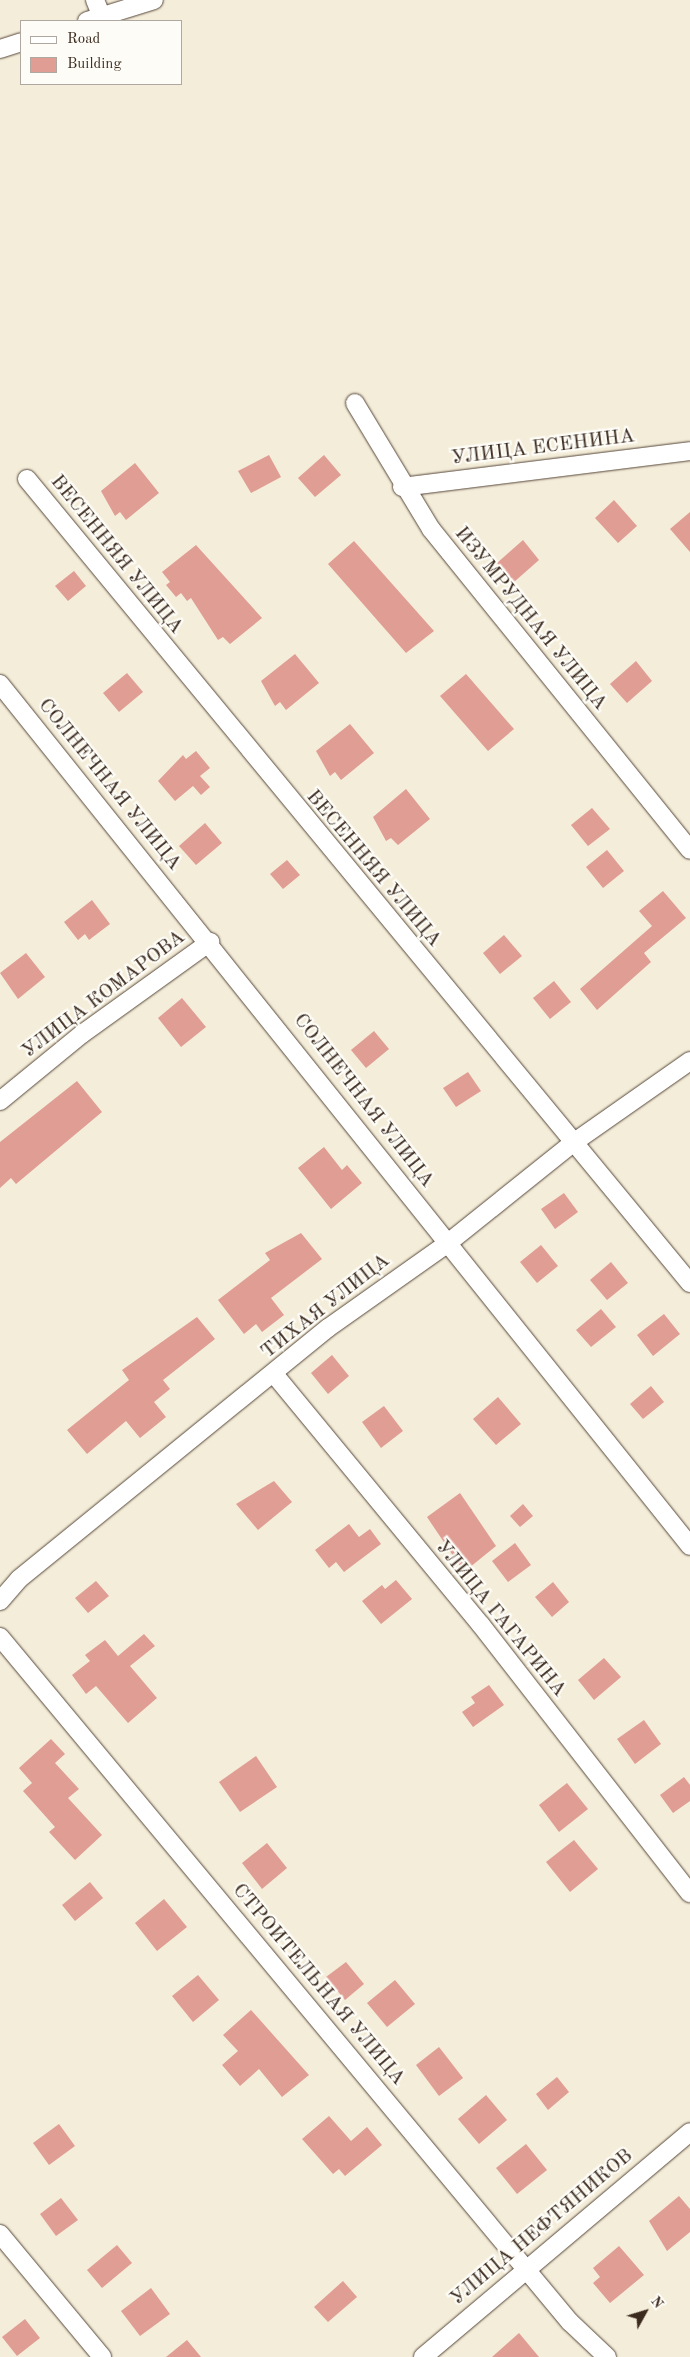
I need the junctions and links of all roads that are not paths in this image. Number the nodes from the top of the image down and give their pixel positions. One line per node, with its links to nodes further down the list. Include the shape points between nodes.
1 (95, 0): 3 (street)
2 (154, 0): 3 (street)
3 (95, 19)
4 (20, 42): 5 (street)
5 (0, 49)
6 (354, 403): 9 (street, ИЗУМРУДНАЯ УЛИЦА)
7 (690, 451): 9 (street, УЛИЦА ЕСЕНИНА)
8 (26, 479): 15 (street, ВЕСЕННЯЯ УЛИЦА)
9 (402, 487): 11 (street, ИЗУМРУДНАЯ УЛИЦА)
10 (0, 684): 12 (street, СОЛНЕЧНАЯ УЛИЦА)
11 (690, 850)
12 (210, 942): 14 (street, УЛИЦА КОМАРОВА, via 82,1034); 16 (street, СОЛНЕЧНАЯ УЛИЦА)
13 (690, 1061): 15 (street, ТИХАЯ УЛИЦА)
14 (0, 1101)
15 (573, 1143): 16 (street, ТИХАЯ УЛИЦА); 17 (street, ВЕСЕННЯЯ УЛИЦА)
16 (448, 1243): 18 (street, ТИХАЯ УЛИЦА, via 356,1306); 19 (street, СОЛНЕЧНАЯ УЛИЦА)
17 (690, 1282)
18 (274, 1374): 20 (street, ТИХАЯ УЛИЦА, via 19,1579); 22 (street, УЛИЦА ГАГАРИНА, via 481,1625)
19 (690, 1546)
20 (0, 1601)
21 (0, 1636): 25 (street, СТРОИТЕЛЬНАЯ УЛИЦА)
22 (690, 1893)
23 (690, 2132): 25 (street, УЛИЦА НЕФТЯНИКОВ)
24 (0, 2234): 26 (street)
25 (525, 2267): 27 (street, УЛИЦА НЕФТЯНИКОВ); 28 (street, СТРОИТЕЛЬНАЯ УЛИЦА)
26 (102, 2357)
27 (423, 2357)
28 (607, 2357)

